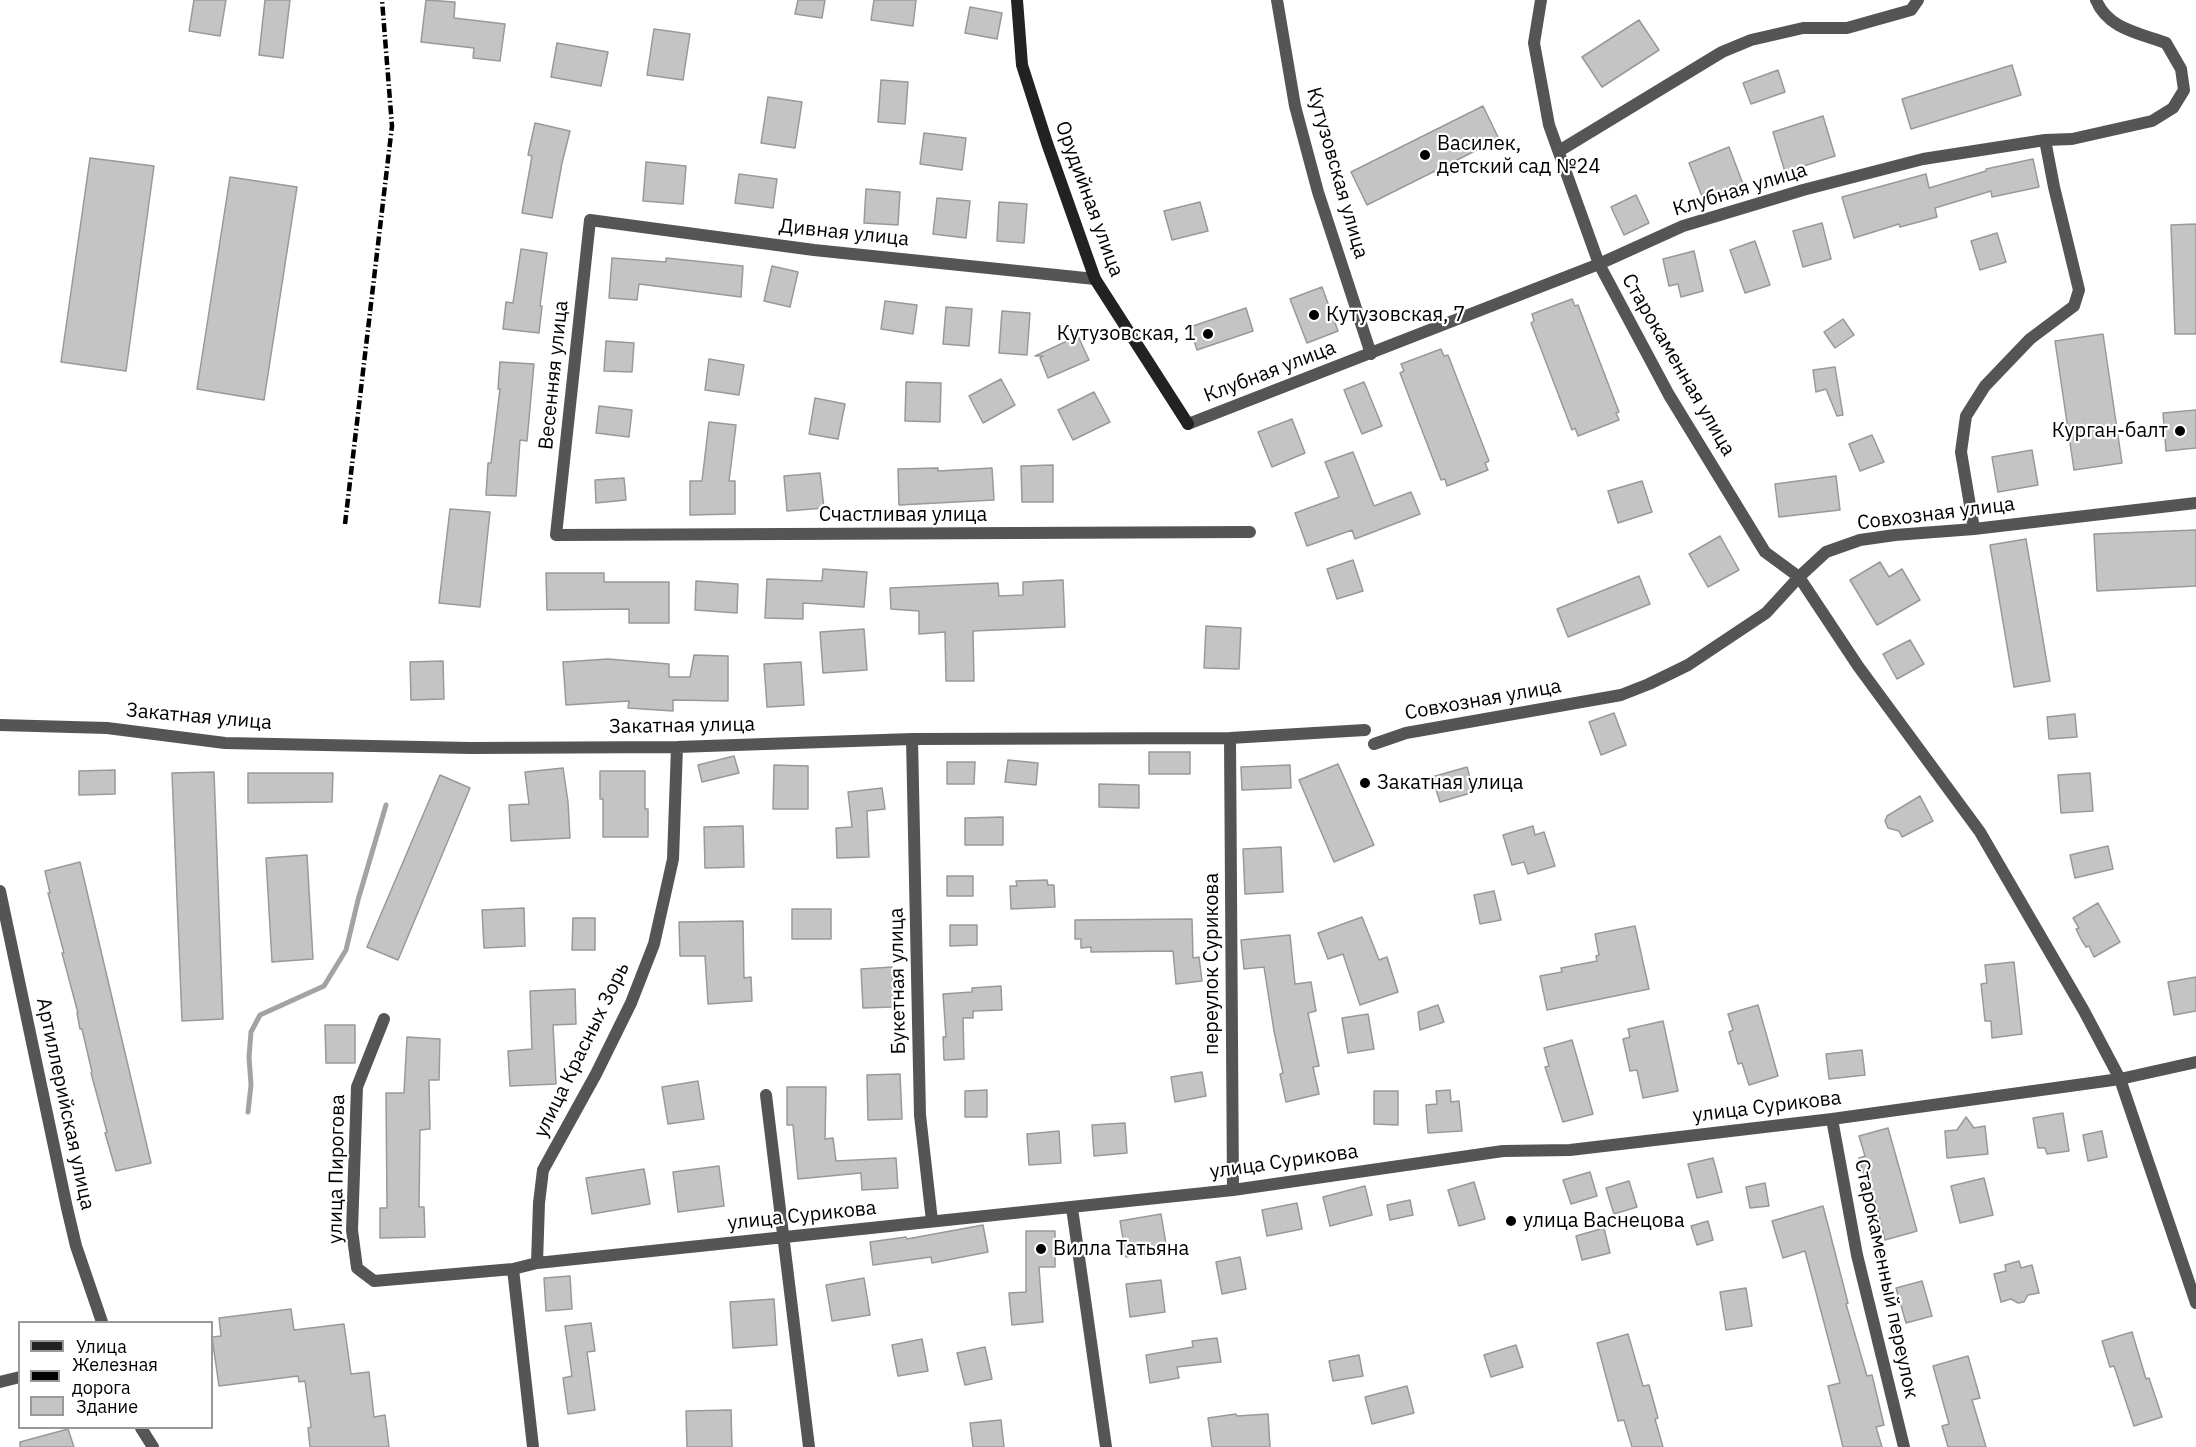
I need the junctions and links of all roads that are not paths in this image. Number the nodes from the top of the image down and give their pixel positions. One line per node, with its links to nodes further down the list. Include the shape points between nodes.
1 (1017, 0): 10 (street, Орудийная улица, via 1022,65)
2 (1277, 0): 11 (street, Кутузовская улица, via 1295,106 1318,192)
3 (1541, 0): 7 (street, Старокаменная улица, via 1534,43 1549,125)
4 (1918, 0): 7 (street, via 1911,10 1870,22 1847,28 1803,28 1751,40 1722,52)
5 (2096, 0): 6 (street, Клубная улица, via 2105,17 2119,26 2166,43 2181,69 2184,90 2173,108 2152,121 2072,140)
6 (2045, 140): 9 (street, Клубная улица, via 1923,159 1803,190 1683,226); 14 (street, via 2079,290 2074,306 2030,339 1984,386 1966,417 1960,452)
7 (1559, 152): 9 (street, Старокаменная улица)
8 (590, 220): 10 (street, Дивная улица, via 814,250); 16 (street, Весенняя улица)
9 (1599, 264): 11 (street, Клубная улица); 17 (street, Старокаменная улица, via 1669,395 1765,552)
10 (1095, 279): 12 (street, Орудийная улица)
11 (1371, 354): 12 (street, Клубная улица)
12 (1188, 424)
13 (2196, 503): 14 (street, Совхозная улица)
14 (1974, 529): 17 (street, Совхозная улица, via 1860,540 1826,552)
15 (1250, 531): 16 (street, Счастливая улица)
16 (556, 535)
17 (1799, 577): 22 (street, Совхозная улица, via 1766,613 1688,665 1649,684 1621,695 1406,733); 27 (street, via 1858,666 1980,832)
18 (0, 725): 23 (street, Закатная улица, via 107,728 225,742 416,748)
19 (1365, 730): 20 (street, Закатная улица)
20 (1230, 738): 21 (street, Закатная улица); 30 (street, переулок Сурикова)
21 (912, 739): 23 (street, Закатная улица); 32 (street, Букетная улица, via 920,1115)
22 (1374, 744)
23 (677, 747): 34 (street, улица Красных Зорь, via 673,860 654,944 631,1003 543,1170)
24 (0, 891): 38 (street, Артиллерийская улица, via 67,1208)
25 (384, 1019): 36 (street, улица Пирогова, via 357,1087 355,1132 352,1230 357,1268)
26 (2196, 1062): 27 (street, улица Сурикова)
27 (2120, 1079): 29 (street, улица Сурикова); 37 (street)
28 (766, 1095): 33 (street)
29 (1832, 1119): 30 (street, улица Сурикова, via 1570,1150 1503,1151); 46 (street, Старокаменный переулок, via 1857,1256)
30 (1233, 1190): 31 (street, улица Сурикова)
31 (1072, 1208): 32 (street, улица Сурикова); 45 (street)
32 (932, 1221): 33 (street, улица Сурикова)
33 (783, 1238): 34 (street, улица Сурикова); 44 (street)
34 (537, 1263): 35 (street, улица Сурикова)
35 (513, 1269): 36 (street, улица Сурикова); 43 (street)
36 (374, 1281)
37 (2196, 1302)
38 (101, 1321)
39 (18, 1378): 40 (street)
40 (0, 1382)
41 (142, 1429): 42 (street)
42 (153, 1447)
43 (533, 1447)
44 (808, 1447)
45 (1106, 1447)
46 (1904, 1447)

